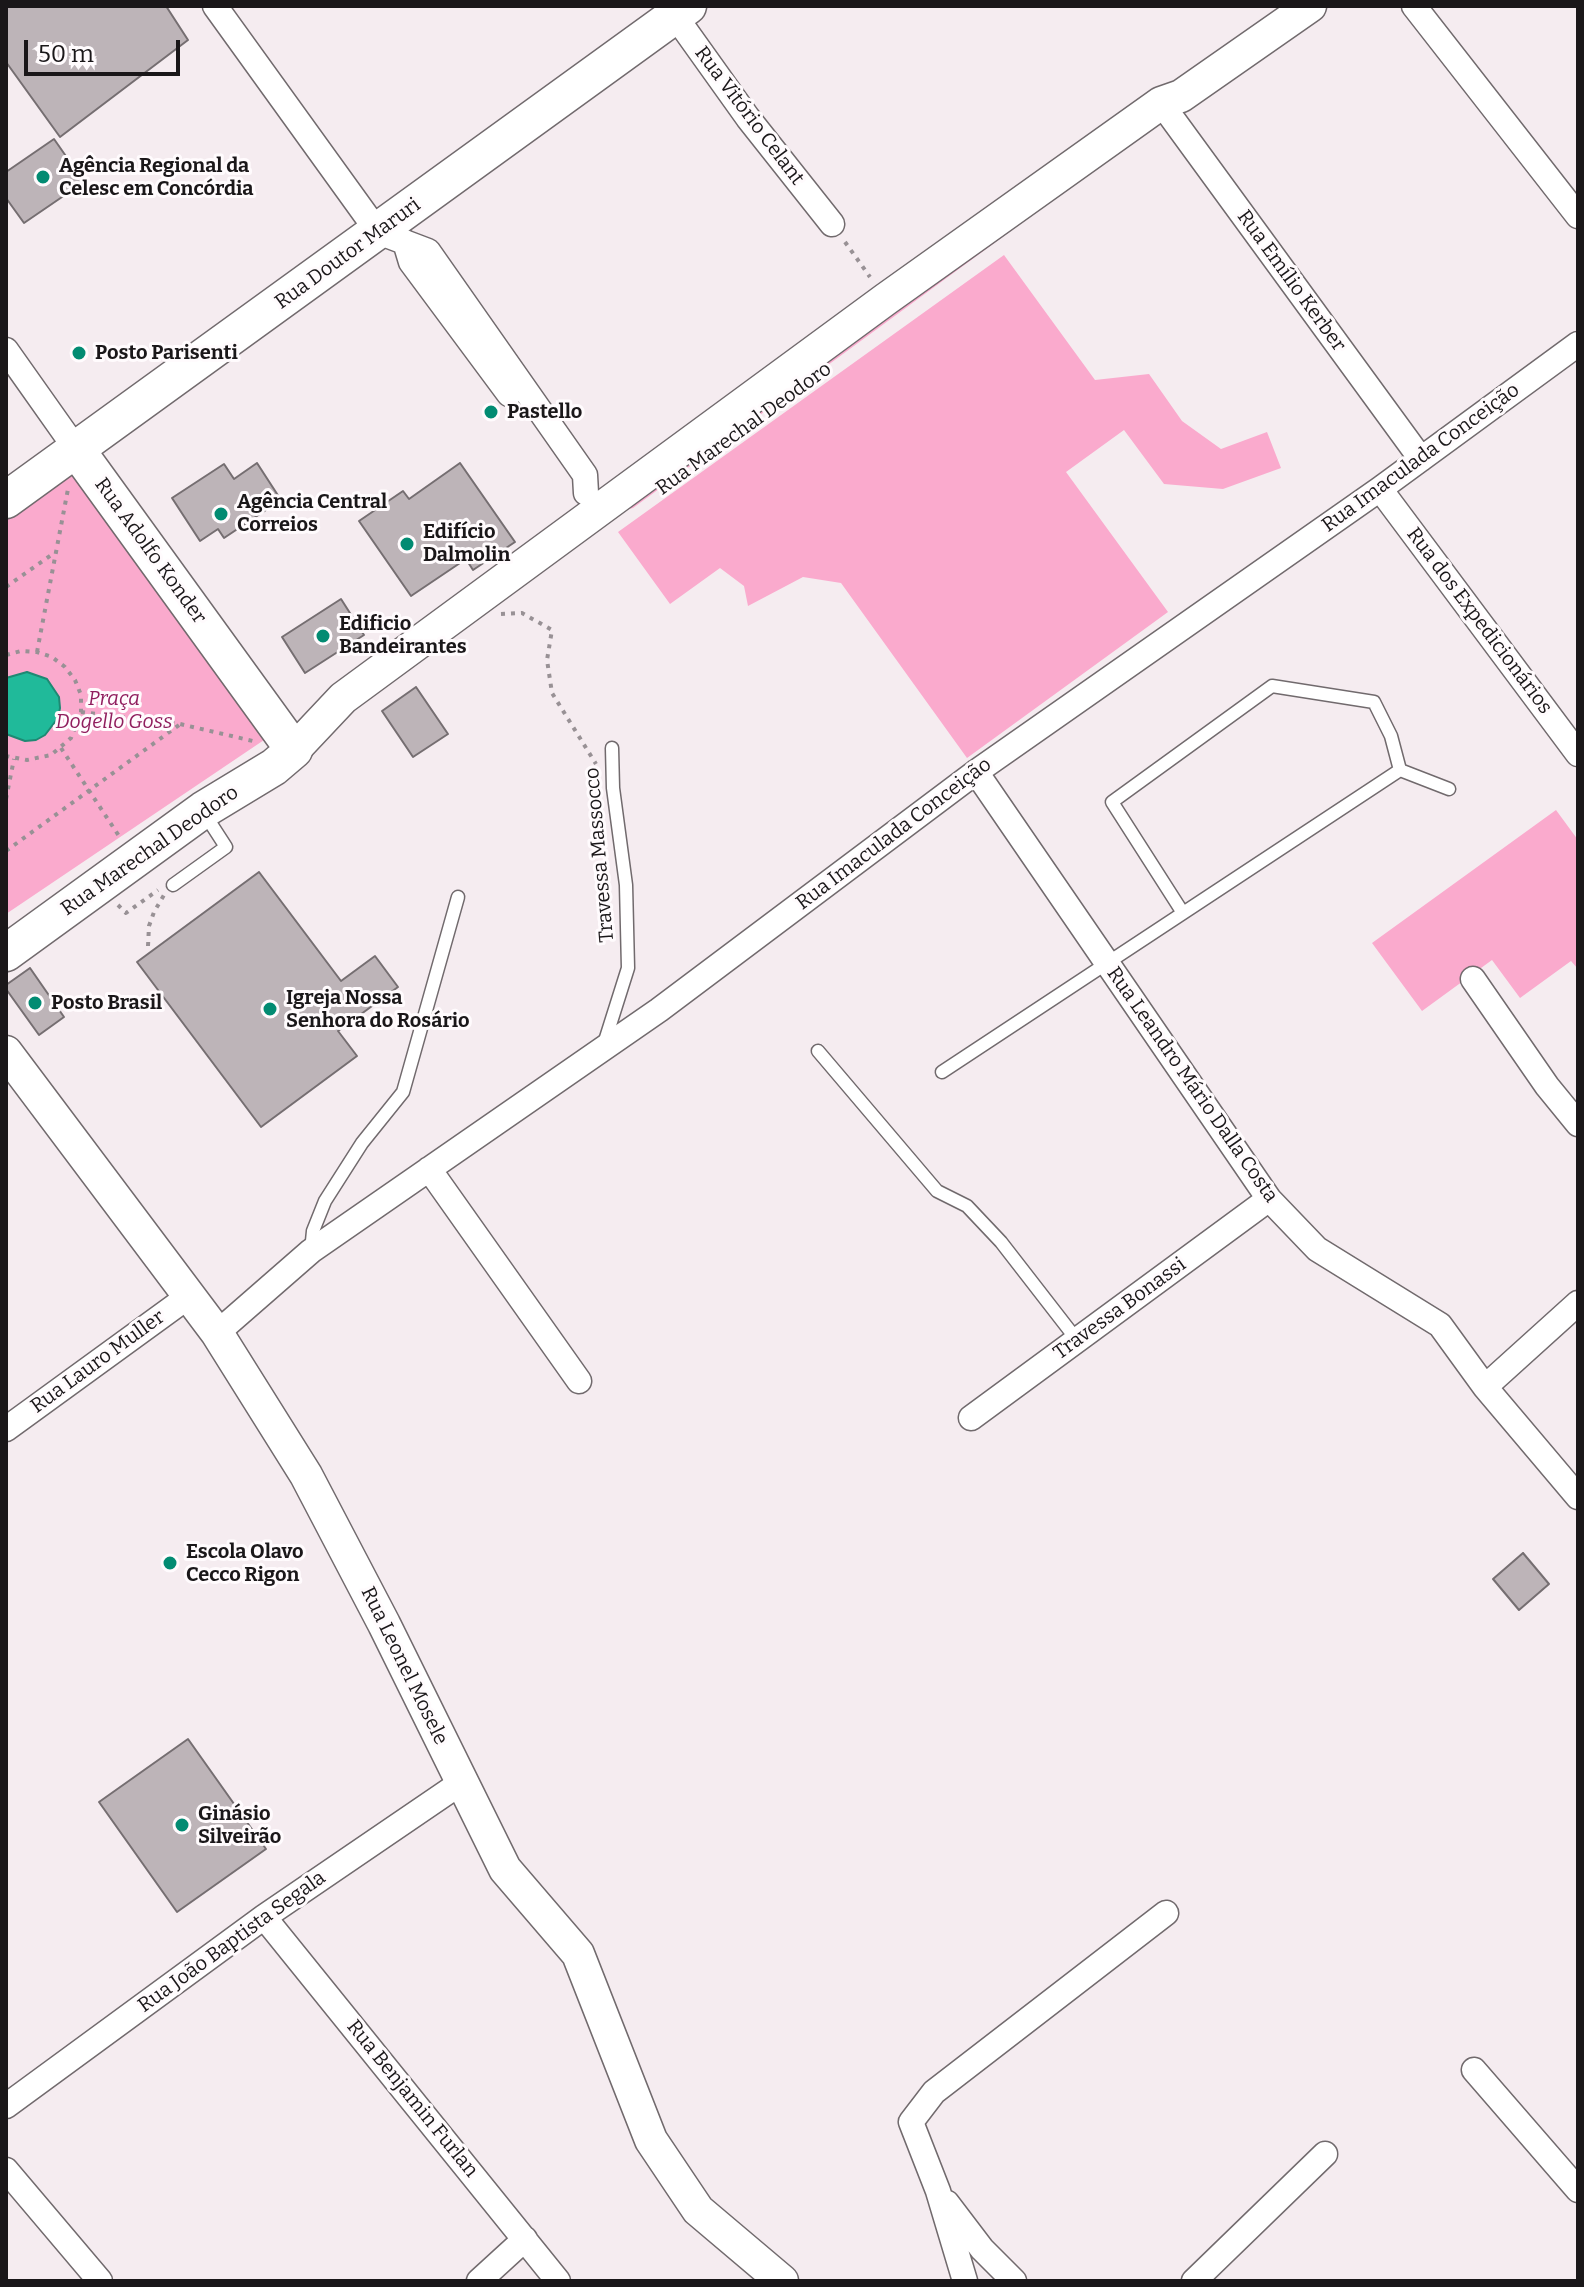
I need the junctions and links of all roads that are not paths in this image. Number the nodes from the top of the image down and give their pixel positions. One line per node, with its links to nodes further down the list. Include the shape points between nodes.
1 (215, 6): 8 (street)
2 (1310, 6): 5 (street, Rua Marechal Deodoro)
3 (1414, 6): 6 (street)
4 (677, 10): 7 (street, Rua Vitório Celant, via 748,118); 8 (main road, Rua Doutor Maruri)
5 (1171, 105): 12 (street, Rua Emílio Kerber); 15 (street, Rua Marechal Deodoro); 15 (street, Rua Marechal Deodoro, via 886,299)
6 (1578, 216)
7 (832, 224)
8 (391, 237): 11 (main road, Rua Doutor Maruri); 15 (street)
9 (1578, 344): 12 (street, Rua Imaculada Conceição)
10 (6, 350): 11 (street, Rua Adolfo Konder)
11 (76, 449): 14 (main road, Rua Doutor Maruri); 17 (main road, Rua Adolfo Konder)
12 (1421, 459): 13 (street, Rua Imaculada Conceição)
13 (1380, 489): 18 (street, Rua dos Expedicionários); 20 (street, Rua Imaculada Conceição)
14 (6, 500)
15 (599, 511): 17 (street, Rua Marechal Deodoro, via 343,698); 17 (street, Rua Marechal Deodoro, via 491,615 355,714)
16 (612, 748): 29 (lane, Travessa Massocco, via 626,885 628,968)
17 (294, 750): 22 (main road, Rua Marechal Deodoro)
18 (1578, 754)
19 (1400, 770): 21 (lane); 25 (lane); 25 (lane, via 1374,702 1272,686 1112,802)
20 (976, 772): 27 (street, Rua Leandro Mário Dalla Costa); 29 (street, Rua Imaculada Conceição)
21 (1449, 789)
22 (203, 810): 23 (lane, via 226,847); 26 (main road, Rua Marechal Deodoro)
23 (173, 885)
24 (458, 897): 36 (lane, via 403,1092 325,1201)
25 (1183, 913): 27 (lane)
26 (6, 953)
27 (1107, 963): 32 (lane); 35 (street, Rua Leandro Mário Dalla Costa)
28 (1473, 979): 33 (street)
29 (602, 1051): 34 (street, Rua Imaculada Conceição)
30 (818, 1051): 40 (lane, via 937,1191 967,1206 1001,1242)
31 (6, 1052): 37 (street, Rua Leonel Mosele)
32 (942, 1072)
33 (1578, 1124)
34 (429, 1169): 36 (street, Rua Imaculada Conceição); 41 (street)
35 (1269, 1199): 40 (street, Travessa Bonassi); 42 (street, Rua Leandro Mário Dalla Costa, via 1317,1249 1440,1325)
36 (311, 1251): 39 (street, Rua Imaculada Conceição)
37 (189, 1296): 39 (street, Rua Leonel Mosele); 44 (street, Rua Lauro Muller)
38 (1578, 1303): 42 (street)
39 (217, 1333): 46 (street, Rua Leonel Mosele, via 306,1475)
40 (1077, 1340): 43 (street, Travessa Bonassi)
41 (579, 1381)
42 (1485, 1387): 45 (street, Rua Leandro Mário Dalla Costa)
43 (971, 1418)
44 (6, 1429)
45 (1578, 1497)
46 (462, 1782): 48 (street, Rua João Baptista Segala); 59 (street, Rua Leonel Mosele, via 505,1869 578,1954 651,2140 698,2210)
47 (1166, 1913): 54 (street, via 934,2092 911,2122)
48 (264, 1917): 50 (street, Rua João Baptista Segala); 55 (street, Rua Benjamin Furlan)
49 (1474, 2070): 53 (street)
50 (6, 2106)
51 (1325, 2154): 62 (street)
52 (6, 2170): 56 (street)
53 (1578, 2190)
54 (938, 2191): 60 (street); 61 (street)
55 (525, 2239): 57 (street); 58 (street, Rua Benjamin Furlan)
56 (100, 2281)
57 (479, 2281)
58 (558, 2281)
59 (782, 2281)
60 (965, 2281)
61 (1014, 2281)
62 (1194, 2281)

